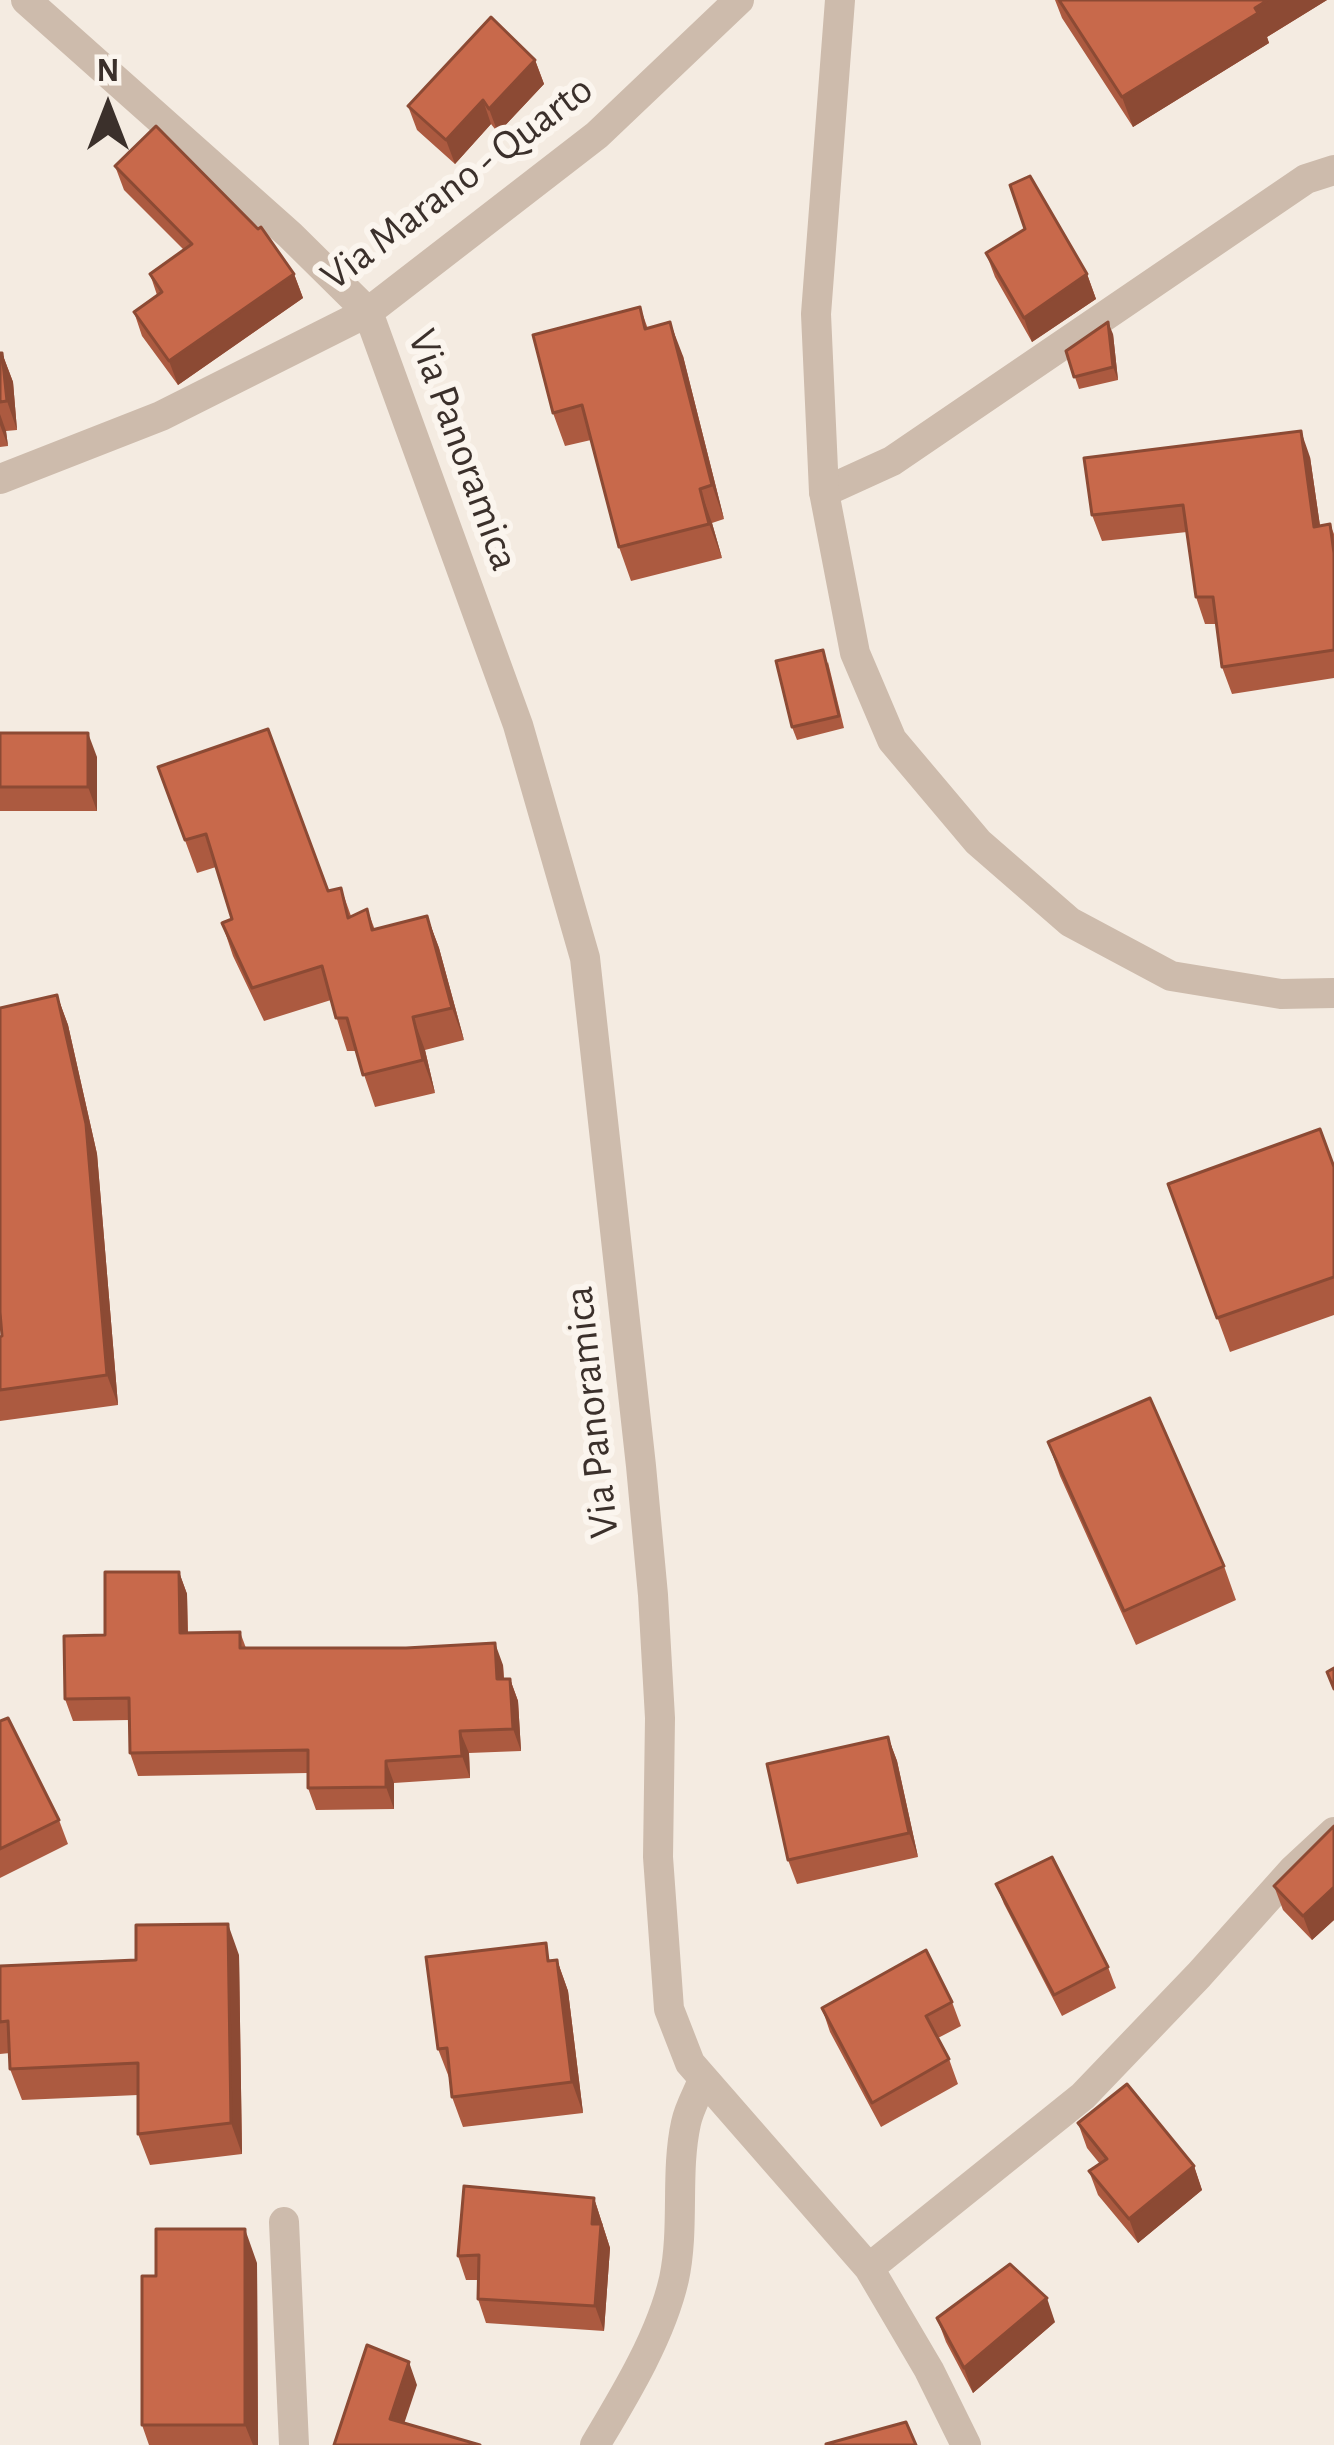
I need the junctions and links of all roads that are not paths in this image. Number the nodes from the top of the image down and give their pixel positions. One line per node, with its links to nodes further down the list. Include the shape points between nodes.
1 (26, 0): 5 (street)
2 (739, 0): 5 (street, Via Marano - Quarto, via 597,135)
3 (840, 0): 7 (street, via 816,314)
4 (1334, 170): 7 (street, via 1306,179 892,461)
5 (368, 312): 6 (street, Via Marano - Quarto, via 161,416); 10 (street, Via Panoramica, via 518,724 585,958 653,1595 669,2009)
6 (0, 479)
7 (824, 492): 8 (street, via 855,653 892,740 978,842 1070,922 1171,976 1281,994)
8 (1334, 993)
9 (1334, 1832): 12 (street, via 1083,2096)
10 (703, 2080): 12 (street, Via Panoramica); 14 (street, via 686,2121 674,2279 630,2386)
11 (284, 2222): 13 (street)
12 (869, 2268): 15 (street, Via Panoramica)
13 (294, 2445)
14 (595, 2445)
15 (966, 2445)

